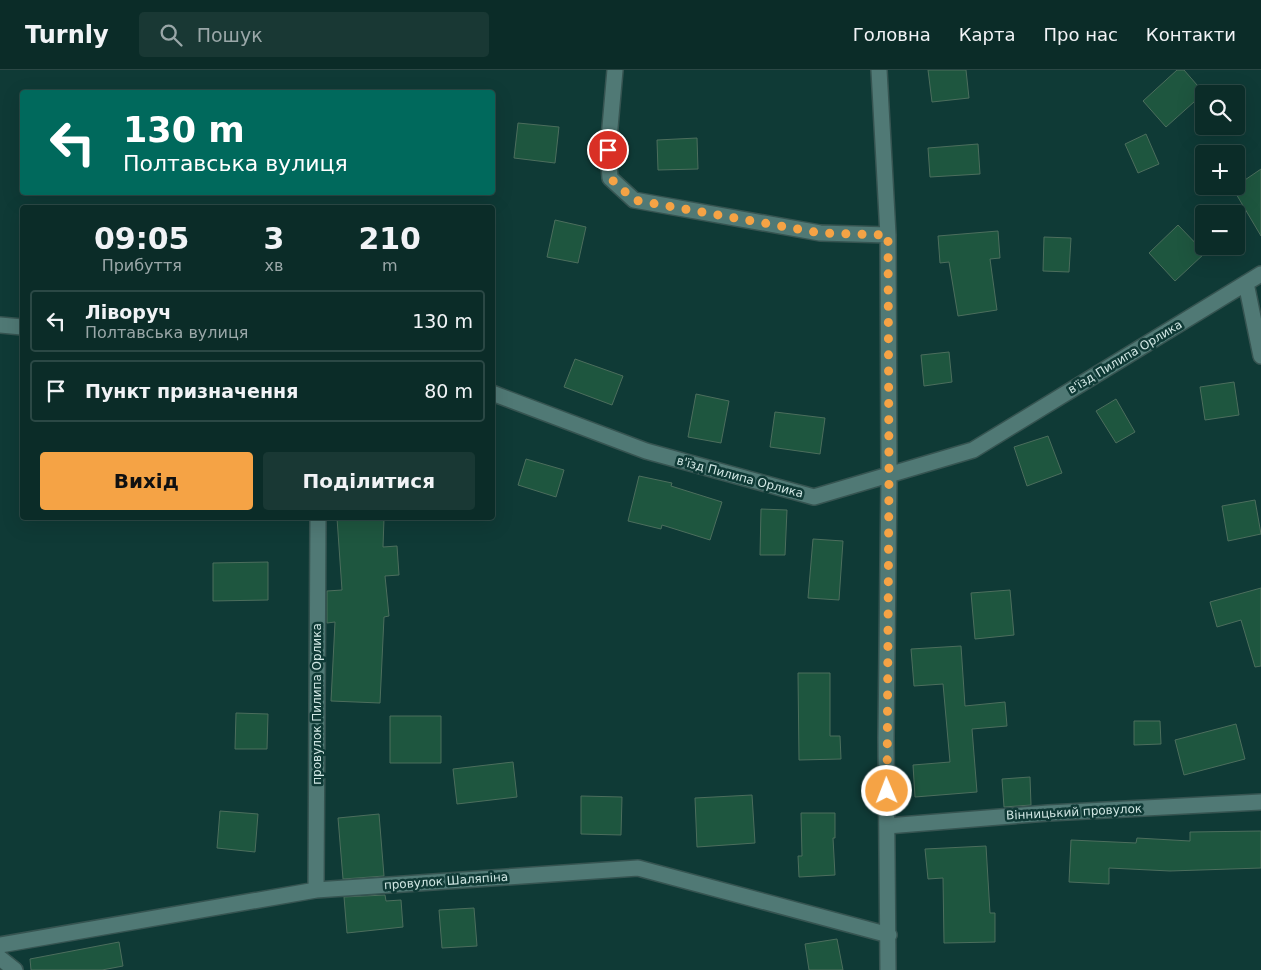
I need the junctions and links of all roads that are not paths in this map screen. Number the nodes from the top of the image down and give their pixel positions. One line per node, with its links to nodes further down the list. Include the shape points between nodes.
1 (615, 70): 3 (street, via 608,150 610,178 634,200 820,233)
2 (879, 70): 3 (street)
3 (888, 235): 10 (street)
4 (1261, 274): 5 (street, в'їзд Пилипа Орлика)
5 (1246, 283): 8 (street); 10 (street, в'їзд Пилипа Орлика, via 973,450)
6 (0, 325): 7 (street)
7 (20, 327)
8 (1261, 356)
9 (495, 394): 10 (street, в'їзд Пилипа Орлика, via 646,452 814,497)
10 (889, 476): 13 (street)
11 (318, 520): 14 (street, провулок Пилипа Орлика)
12 (1261, 802): 13 (street, Вінницький провулок, via 1048,813)
13 (887, 826): 15 (street)
14 (316, 890): 15 (street, провулок Шаляпіна, via 638,868); 16 (street, провулок Шаляпіна)
15 (889, 935): 19 (street)
16 (0, 945)
17 (0, 958): 18 (street)
18 (15, 970)
19 (888, 970)

